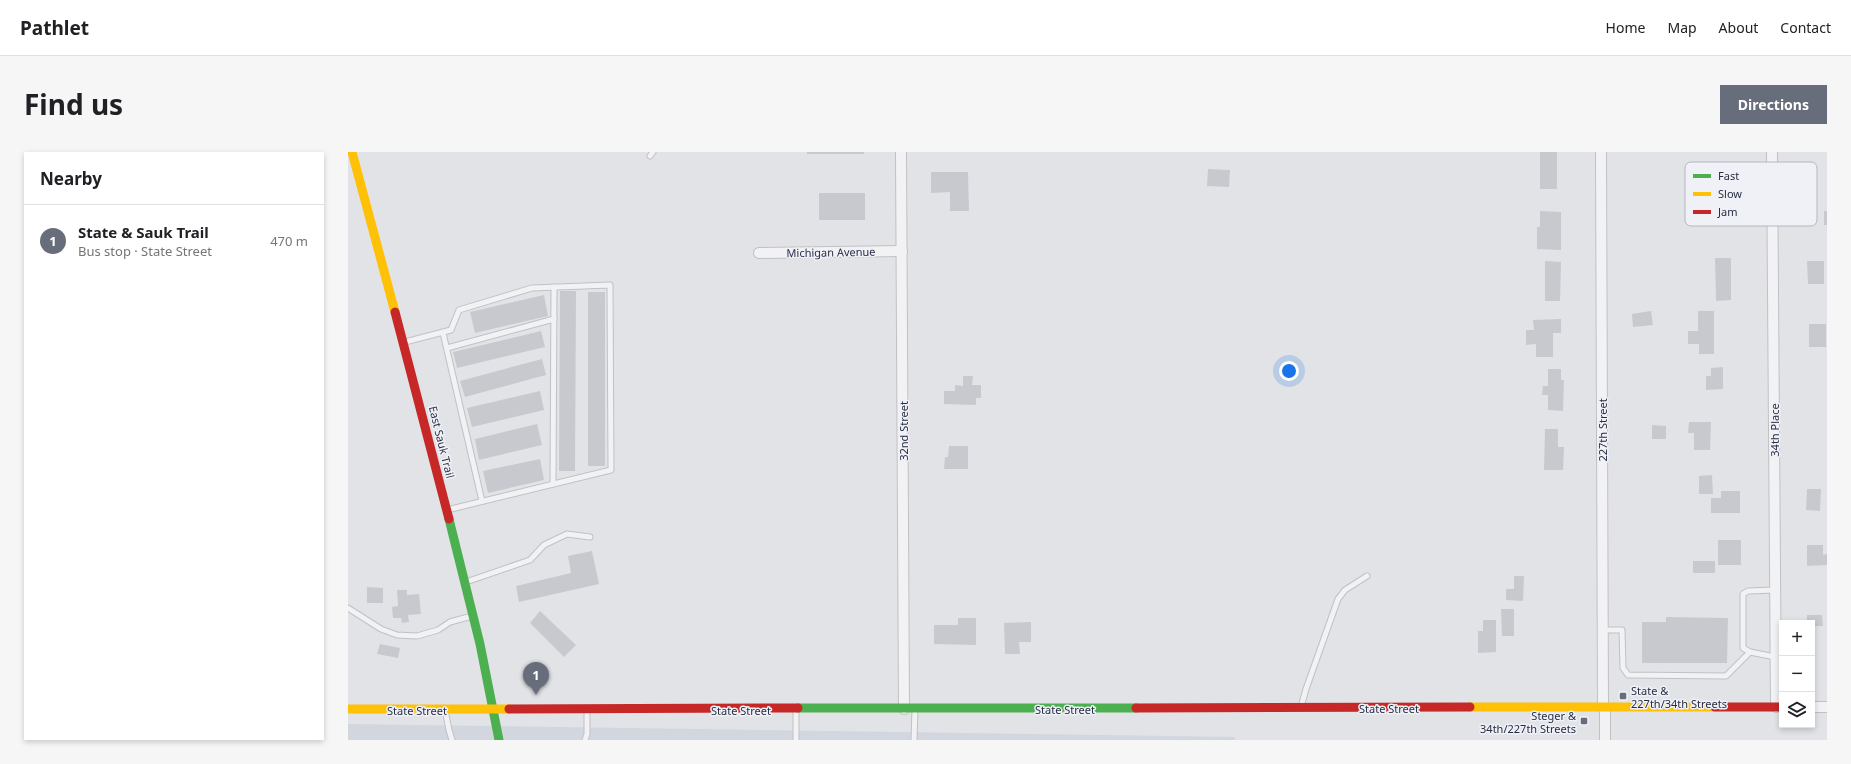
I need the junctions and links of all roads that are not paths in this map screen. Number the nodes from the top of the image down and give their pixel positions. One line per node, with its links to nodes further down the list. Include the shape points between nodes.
1 (352, 152): 12 (street, East Sauk Trail)
2 (901, 152): 7 (street, 32nd Street)
3 (1601, 152): 23 (street, 227th Street)
4 (1772, 152): 5 (street, 34th Place)
5 (1772, 162)
6 (1773, 226): 20 (street, 34th Place)
7 (902, 251): 8 (street, Michigan Avenue); 32 (street, 32nd Street)
8 (759, 253)
9 (554, 287): 10 (lane); 11 (lane, via 532,288 459,310 452,330); 14 (lane, via 610,285 611,470)
10 (554, 319): 13 (lane); 14 (lane)
11 (443, 333): 12 (lane); 13 (lane)
12 (404, 343): 16 (street, East Sauk Trail)
13 (447, 348): 15 (lane)
14 (553, 484): 15 (lane)
15 (482, 501): 16 (lane)
16 (447, 510): 19 (street, East Sauk Trail)
17 (590, 537): 19 (lane, via 567,534 544,545 530,560)
18 (1367, 576): 29 (lane, via 1345,590 1338,599)
19 (465, 582): 22 (street, East Sauk Trail)
20 (1775, 590): 24 (lane, via 1748,591 1743,594 1743,648); 25 (street, 34th Place)
21 (348, 608): 22 (lane, via 380,629 397,635 417,636)
22 (473, 615): 36 (street, East Sauk Trail)
23 (1603, 630): 24 (lane, via 1622,630 1623,668 1628,675 1726,676); 30 (street, 227th Street)
24 (1750, 652): 25 (lane)
25 (1775, 657): 26 (street, 34th Place)
26 (1779, 707): 30 (street, State Street)
27 (1815, 707): 28 (street)
28 (1827, 707)
29 (1301, 708): 30 (street, State Street); 33 (street, State Street)
30 (1604, 708): 43 (street, 227th Street)
31 (796, 709): 32 (street, State Street); 37 (street, State Street); 41 (lane)
32 (904, 709): 33 (street, State Street)
33 (915, 709): 42 (lane)
34 (348, 710): 35 (street, State Street)
35 (445, 710): 36 (street, State Street); 38 (lane)
36 (494, 710): 37 (street, State Street); 39 (street, East Sauk Trail)
37 (587, 710): 40 (lane)
38 (452, 740)
39 (499, 740)
40 (585, 740)
41 (796, 740)
42 (914, 740)
43 (1605, 740)

